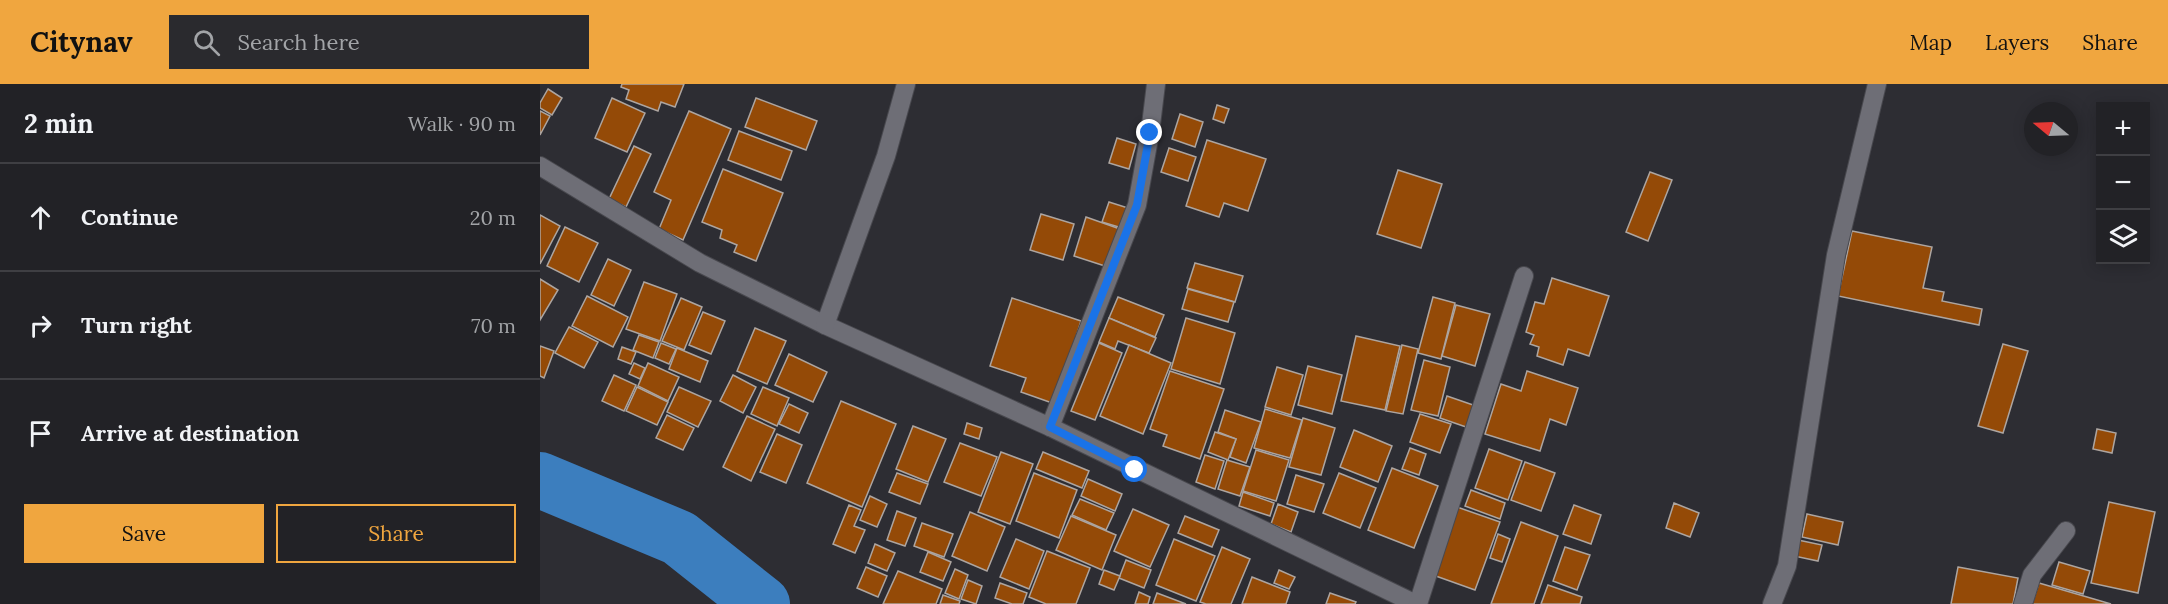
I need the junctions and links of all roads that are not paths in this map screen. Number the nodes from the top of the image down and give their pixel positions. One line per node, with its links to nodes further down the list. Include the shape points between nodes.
1 (906, 84): 6 (street, via 886,156)
2 (1156, 84): 7 (street, via 1137,205)
3 (1877, 84): 10 (street, via 1836,255 1787,566)
4 (540, 166): 6 (street, via 700,263)
5 (1524, 276): 9 (street)
6 (825, 326): 7 (street)
7 (1050, 427): 9 (street)
8 (2066, 531): 11 (street, via 2032,575)
9 (1417, 604)
10 (1772, 604)
11 (2023, 604)

